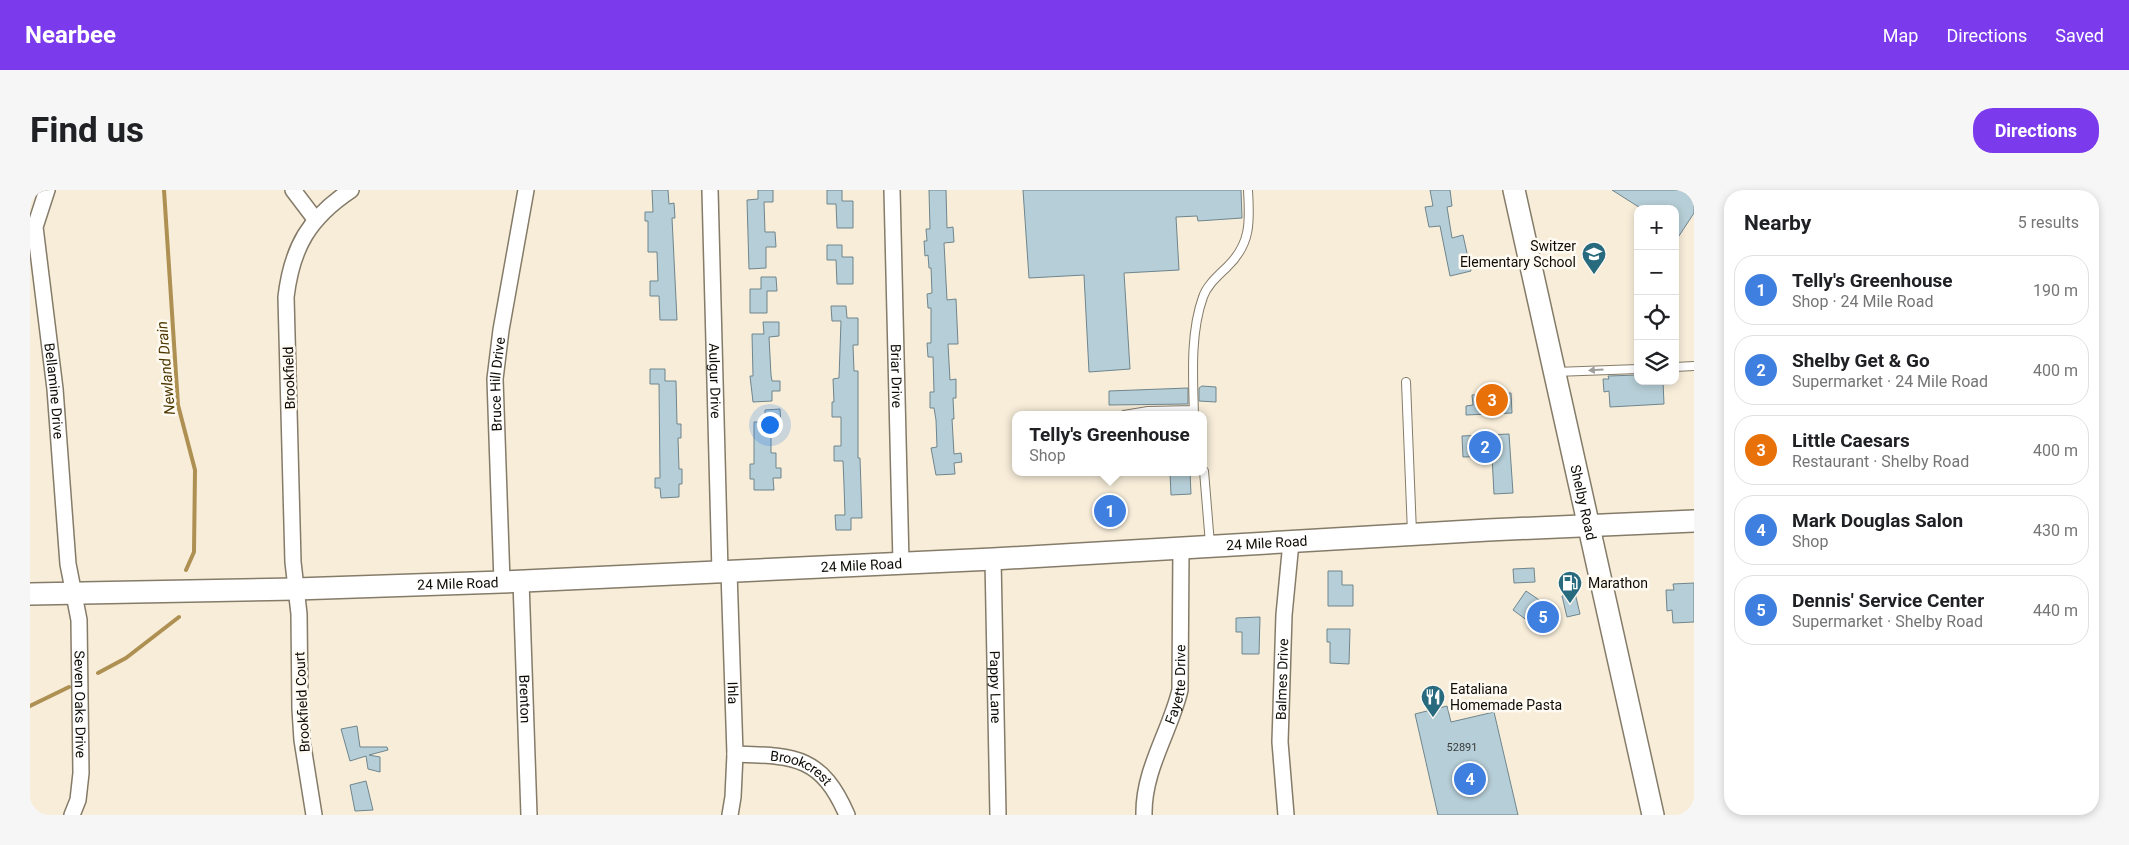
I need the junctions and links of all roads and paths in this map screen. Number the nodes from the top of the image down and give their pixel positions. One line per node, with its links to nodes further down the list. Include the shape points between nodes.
1 (47, 190): 10 (street, Bellamine Drive)
2 (293, 190): 9 (street)
3 (351, 190): 9 (street, Brookfield)
4 (526, 190): 29 (street, Bruce Hill Drive, via 495,379)
5 (710, 190): 28 (street, Aulgur Drive)
6 (892, 190): 27 (street, Briar Drive)
7 (1248, 190): 18 (lane, via 1250,218 1246,241 1238,255 1203,294 1197,316)
8 (1514, 190): 14 (street, Shelby Road)
9 (314, 219): 30 (street, Brookfield, via 295,255 286,298)
10 (33, 230): 31 (street, Bellamine Drive, via 55,389)
11 (1694, 366): 12 (lane)
12 (1679, 367)
13 (1634, 369): 14 (lane, one-way to 14)
14 (1554, 372): 21 (street, Shelby Road)
15 (1406, 382): 22 (lane)
16 (1143, 411): 17 (lane)
17 (1170, 411)
18 (1193, 411)
19 (1204, 476): 24 (lane)
20 (1694, 521): 21 (street, 24 Mile Road)
21 (1589, 527): 22 (street, 24 Mile Road); 42 (street, Shelby Road)
22 (1412, 535): 23 (street, 24 Mile Road)
23 (1291, 542): 24 (street, 24 Mile Road); 41 (street, Balmes Drive, via 1284,615 1280,742)
24 (1210, 546): 25 (street, 24 Mile Road)
25 (1181, 548): 26 (street, 24 Mile Road); 40 (street, Fayette Drive, via 1180,690 1176,710 1148,777)
26 (993, 559): 27 (street, 24 Mile Road); 39 (street, Pappy Lane)
27 (901, 563): 28 (street, 24 Mile Road)
28 (725, 572): 29 (street, 24 Mile Road); 33 (street, Ihla)
29 (512, 582): 30 (street, 24 Mile Road); 36 (street, Brenton)
30 (296, 589): 31 (street, 24 Mile Road); 35 (street, Brookfield Court, via 302,740)
31 (73, 593): 32 (street, 24 Mile Road); 34 (street, Seven Oaks Drive, via 79,620 81,773 78,800)
32 (30, 594)
33 (735, 754): 37 (street, Ihla, via 734,797); 38 (street, Brookcrest, via 780,755 802,761 817,771 831,787)
34 (72, 815)
35 (314, 815)
36 (529, 815)
37 (730, 815)
38 (847, 815)
39 (998, 815)
40 (1144, 815)
41 (1286, 815)
42 (1652, 815)

